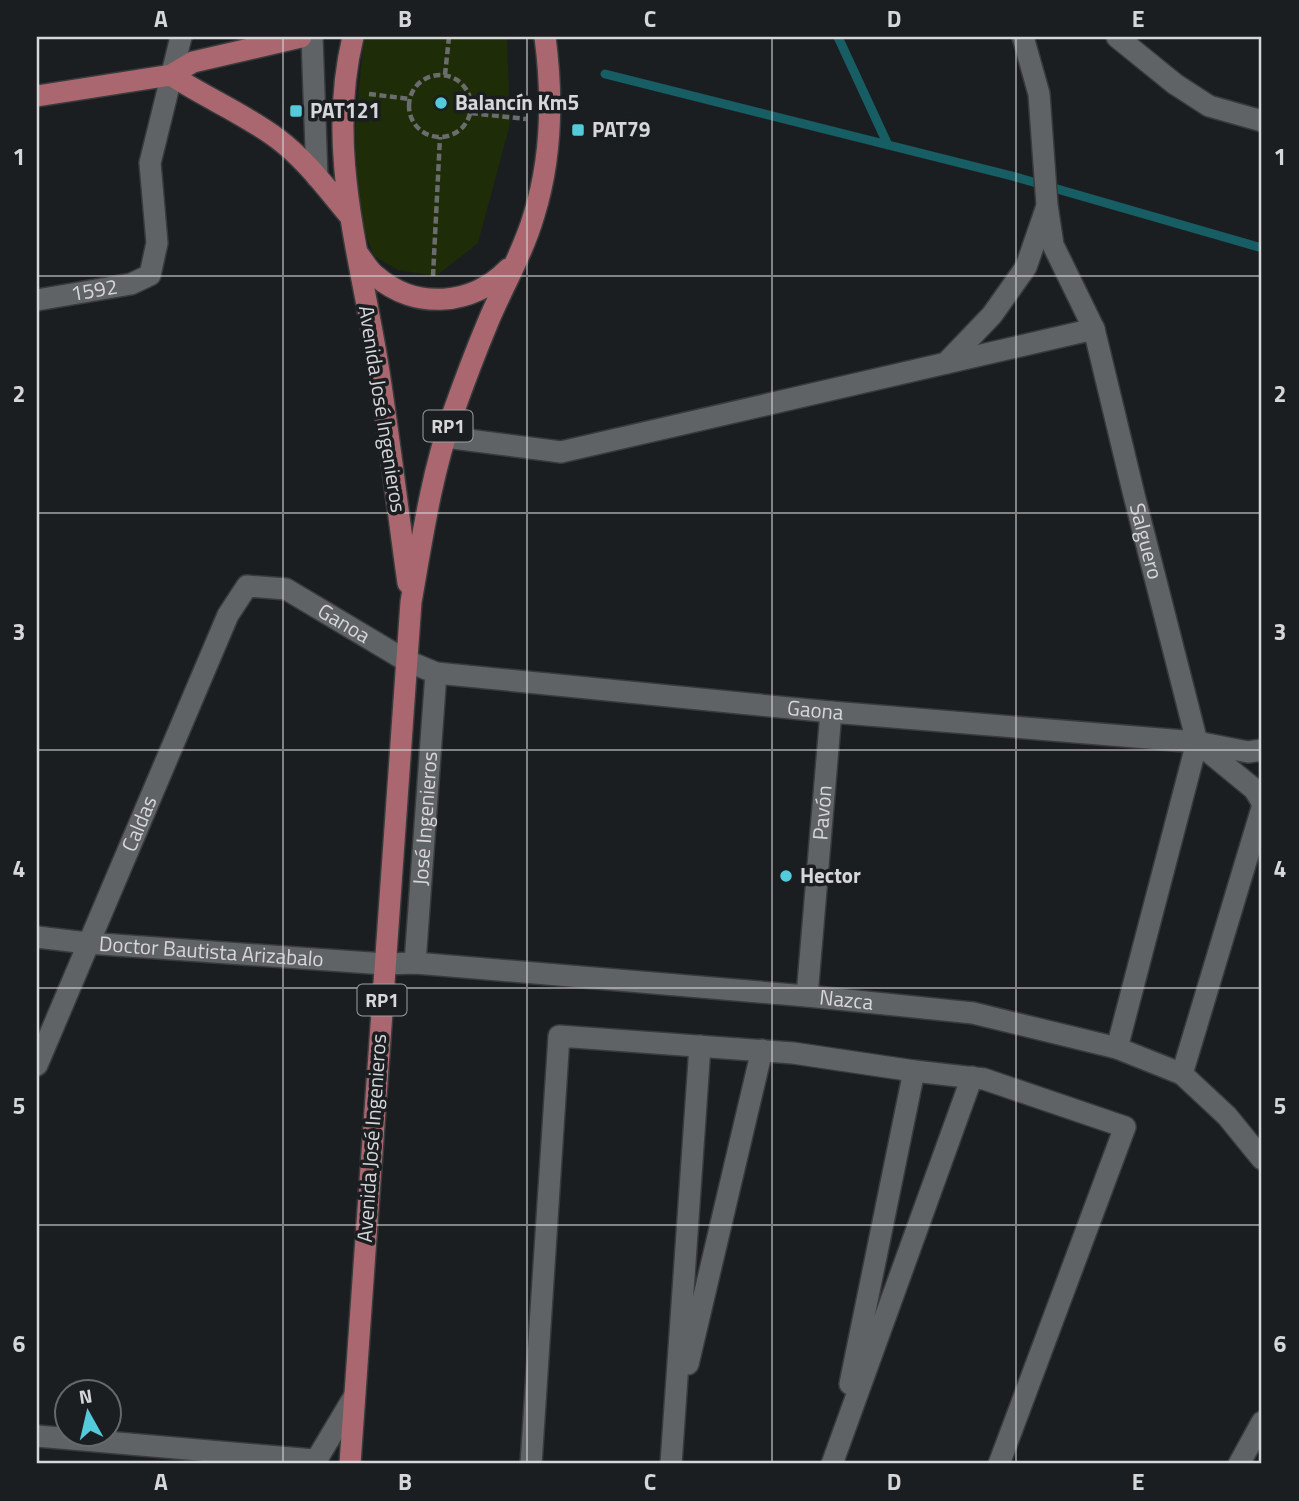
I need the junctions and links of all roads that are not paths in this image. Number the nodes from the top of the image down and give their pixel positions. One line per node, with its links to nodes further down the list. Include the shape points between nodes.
1 (181, 37): 8 (street)
2 (301, 37): 8 (main road, via 193,62)
3 (313, 37): 11 (street)
4 (353, 37): 13 (main road, Avenida José Ingenieros / RP1, via 344,90 342,153)
5 (545, 37): 15 (main road, Avenida José Ingenieros / RP1, via 550,75 545,169)
6 (1023, 37): 12 (street, Salguero, via 1039,94)
7 (1117, 37): 10 (street, via 1209,106)
8 (171, 75): 9 (main road); 11 (main road, Avenida José Ingenieros, via 280,141); 16 (street, 1592, via 150,163 157,243 150,275 131,284)
9 (37, 96)
10 (1262, 121)
11 (317, 177): 13 (main road, Avenida José Ingenieros)
12 (1047, 205): 17 (street, Salguero, via 1053,246); 18 (street, via 1026,267 992,315)
13 (349, 215): 14 (main road, Avenida José Ingenieros / RP1)
14 (356, 251): 15 (main road, RP1, via 376,276 402,293 432,300 465,297 494,283); 21 (main road, Avenida José Ingenieros / RP1, via 379,371)
15 (517, 260): 19 (main road, Avenida José Ingenieros / RP1, via 488,322)
16 (37, 300)
17 (1094, 328): 18 (street); 25 (street, Salguero)
18 (946, 363): 19 (street, via 562,452)
19 (445, 437): 21 (main road, Avenida José Ingenieros / RP1, via 431,486)
20 (247, 586): 22 (street, Ganoa, via 286,589); 30 (street, Caldas, via 228,615)
21 (411, 602): 22 (main road, Avenida José Ingenieros / RP1)
22 (405, 660): 23 (street, Ganoa); 32 (main road, Avenida José Ingenieros / RP1)
23 (436, 673): 24 (street, Gaona); 31 (street, José Ingenieros)
24 (831, 712): 25 (street, Gaona); 33 (street, Pavón)
25 (1197, 743): 26 (street, Gaona); 27 (street, via 1254,789); 35 (street, Salguero)
26 (1262, 750)
27 (1262, 802)
28 (1262, 808): 39 (street)
29 (37, 937): 30 (street, Doctor Bautista Arizabalo)
30 (87, 943): 32 (street, Doctor Bautista Arizabalo); 37 (street, Caldas)
31 (415, 963): 32 (street, Nazca); 33 (street, Nazca)
32 (384, 964): 42 (main road, Avenida José Ingenieros / RP1)
33 (807, 996): 35 (street, Nazca, via 973,1013)
34 (700, 1046): 36 (street); 43 (street); 49 (street, via 559,1036)
35 (1117, 1048): 39 (street, Nazca)
36 (762, 1050): 38 (street); 43 (street)
37 (37, 1065)
38 (914, 1071): 40 (street); 47 (street)
39 (1182, 1074): 41 (street, Nazca, via 1227,1116)
40 (972, 1077): 47 (street); 51 (street, via 1125,1127)
41 (1262, 1159)
42 (354, 1397): 46 (street); 48 (main road, Avenida José Ingenieros / RP1)
43 (673, 1427): 50 (street)
44 (1259, 1435): 52 (street)
45 (37, 1436): 46 (street)
46 (314, 1462)
47 (834, 1462)
48 (350, 1464)
49 (531, 1464)
50 (671, 1464)
51 (999, 1464)
52 (1239, 1464)

